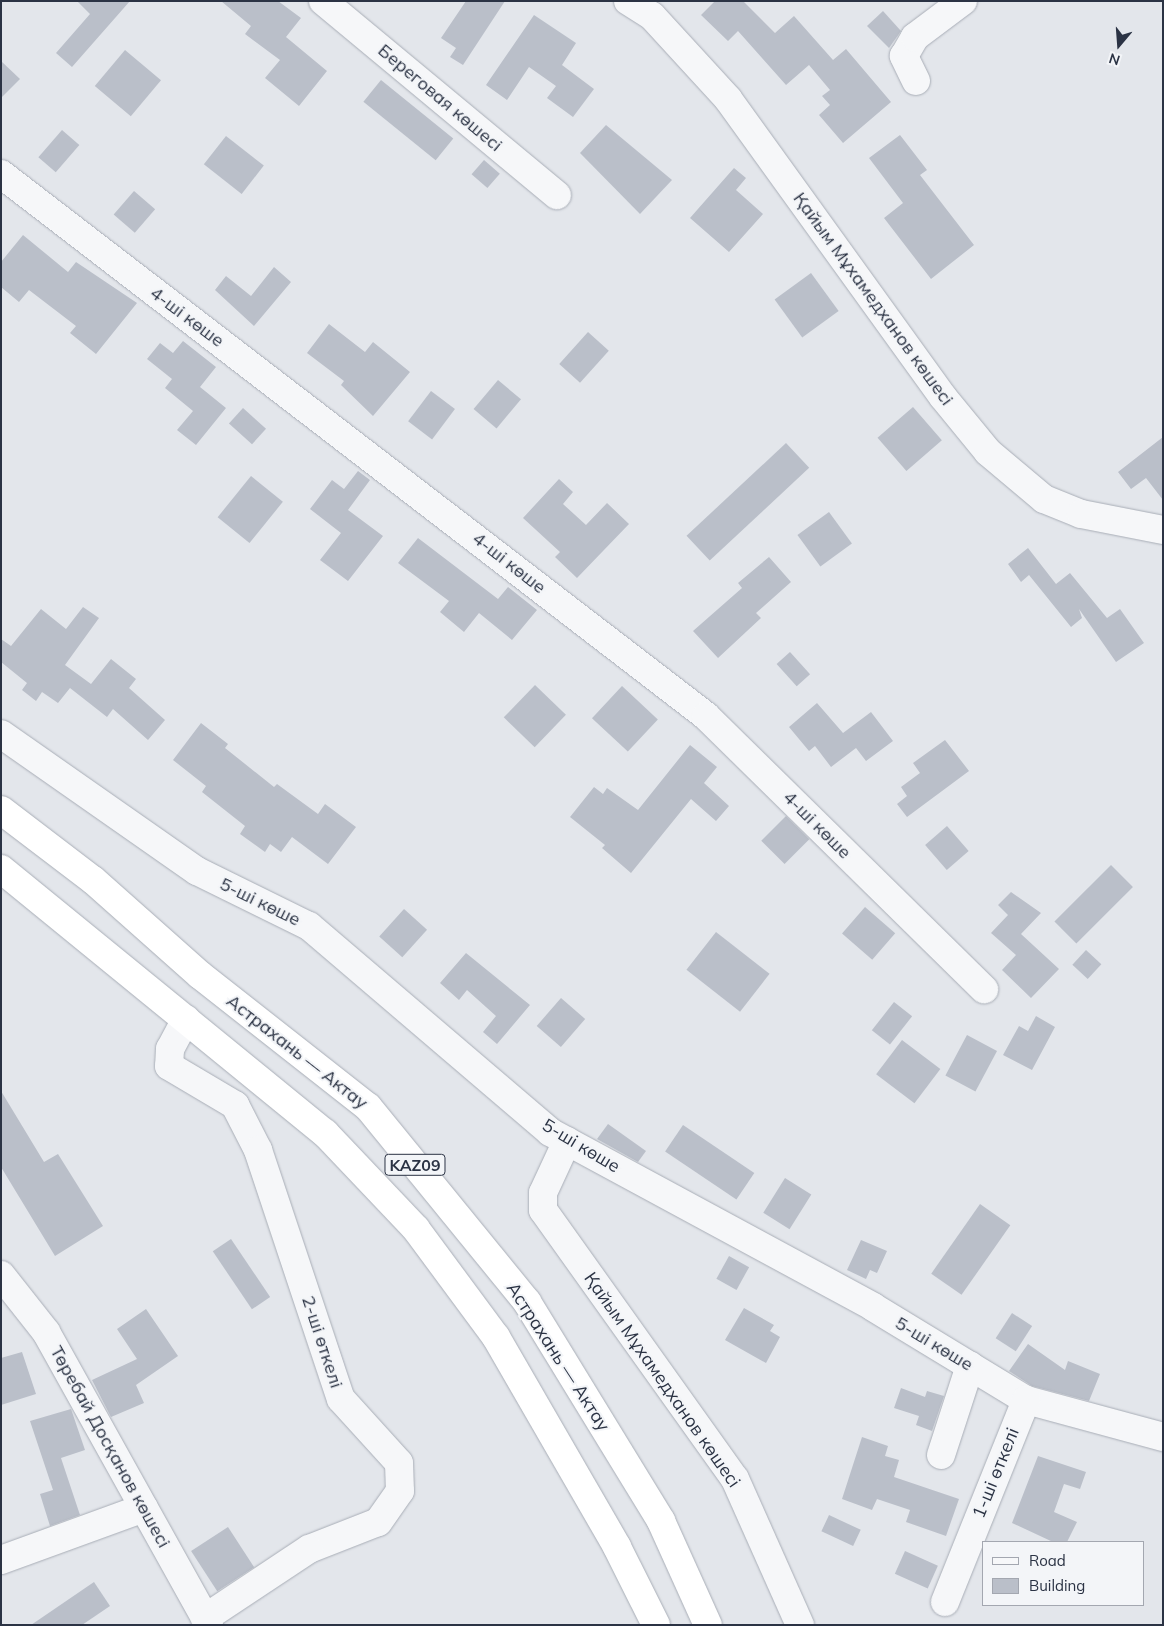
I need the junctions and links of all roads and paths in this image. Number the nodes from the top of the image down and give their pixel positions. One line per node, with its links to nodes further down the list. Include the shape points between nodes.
1 (323, 1): 6 (street, Береговая көшесі)
2 (628, 1): 7 (street, Қайым Мұхамедханов көшесi, via 652,16 728,99 944,397 988,452 1044,500 1081,514)
3 (963, 1): 4 (street, via 915,37 904,56)
4 (916, 81)
5 (1, 174): 11 (street, 4-шi көше, via 706,716)
6 (557, 195)
7 (1163, 530)
8 (1, 734): 13 (street, 5-шi көше, via 198,871 309,926 550,1132)
9 (1, 810): 25 (highway, Астрахань — Актау / KAZ09, via 93,880 200,975 368,1107 527,1302 661,1522)
10 (1, 869): 12 (highway, KAZ09)
11 (984, 989)
12 (186, 1019): 23 (street, 2-ші өткелі, via 170,1049 170,1066 235,1105 258,1150 341,1399 399,1463 400,1491 378,1522 309,1550); 24 (highway, KAZ09, via 325,1133 416,1230 496,1337 618,1547)
13 (567, 1141): 16 (street, 5-шi көше, via 873,1307); 26 (street, Қайым Мұхамедханов көшесi, via 543,1193 543,1210 735,1479)
14 (1, 1275): 15 (street, Төребай Досқанов көшесі)
15 (10, 1302): 20 (street, Төребай Досқанов көшесі, via 46,1332)
16 (970, 1366): 17 (street, 5-шi көше); 19 (street)
17 (1026, 1400): 18 (street, 5-шi көше); 22 (street, 1-ші өткелі)
18 (1163, 1437)
19 (941, 1455)
20 (144, 1508): 21 (street); 23 (street, Төребай Досқанов көшесі)
21 (1, 1560)
22 (945, 1602)
23 (207, 1621)
24 (656, 1625)
25 (708, 1625)
26 (800, 1625)

